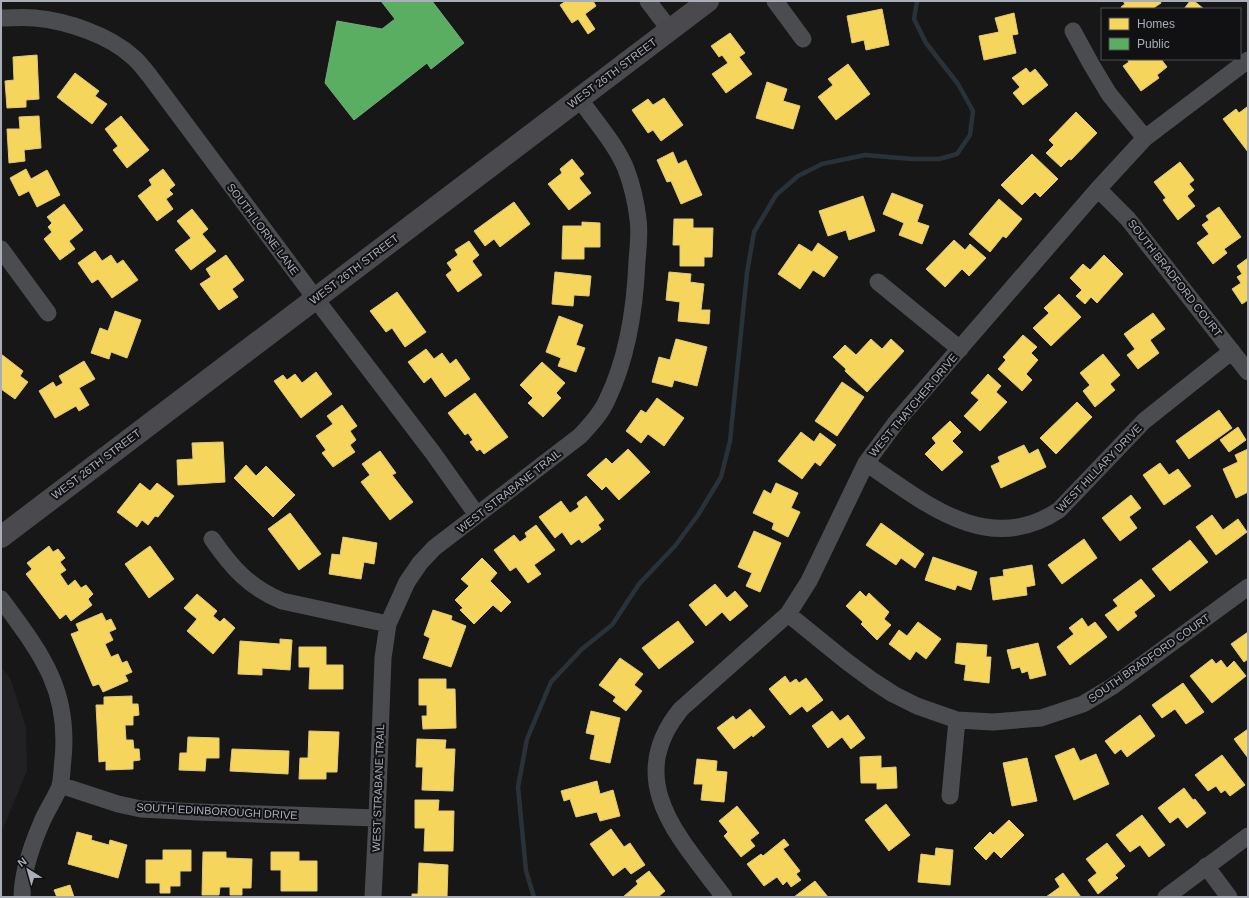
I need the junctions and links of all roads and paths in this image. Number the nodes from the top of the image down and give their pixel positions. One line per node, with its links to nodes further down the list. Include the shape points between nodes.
1 (648, 1): 5 (street)
2 (708, 1): 5 (main road, WEST 26TH STREET)
3 (775, 1): 7 (street)
4 (1, 18): 14 (street, SOUTH LORNE LANE, via 35,18 64,23 108,40 133,56)
5 (670, 30): 9 (main road, WEST 26TH STREET)
6 (1073, 31): 10 (street, via 1109,94)
7 (803, 40)
8 (1248, 60): 10 (street, WEST THATCHER DRIVE)
9 (579, 98): 14 (main road, WEST 26TH STREET); 20 (street, WEST STRABANE TRAIL, via 616,150 634,194 639,221 635,298 629,334 618,377 607,402 580,436)
10 (1145, 138): 11 (street, WEST THATCHER DRIVE)
11 (1098, 189): 16 (street, WEST THATCHER DRIVE); 17 (street, SOUTH BRADFORD COURT, via 1128,219)
12 (1, 249): 15 (street)
13 (878, 282): 16 (street)
14 (315, 298): 20 (street, SOUTH LORNE LANE); 21 (main road, WEST 26TH STREET)
15 (48, 313)
16 (960, 349): 19 (street, WEST THATCHER DRIVE, via 897,421)
17 (1232, 351): 18 (street, SOUTH BRADFORD COURT); 19 (street, WEST HILLARY DRIVE, via 1144,421 1059,510 1034,524 996,529 955,519 935,509)
18 (1248, 372)
19 (866, 463): 25 (street, WEST THATCHER DRIVE, via 809,581)
20 (477, 515): 26 (street, WEST STRABANE TRAIL, via 434,548 420,563 407,582)
21 (1, 536)
22 (212, 540): 26 (street, via 238,572 266,594 282,601)
23 (1248, 587): 27 (street, SOUTH BRADFORD COURT, via 1113,686 1083,704 1052,715 1020,721)
24 (1, 599): 28 (street, via 42,658 59,698 64,745)
25 (788, 614): 27 (street, SOUTH BRADFORD COURT, via 893,694 917,706); 35 (street, WEST THATCHER DRIVE, via 681,709 670,722 657,756 655,773 658,793 665,812 676,833)
26 (388, 624): 30 (street, WEST STRABANE TRAIL, via 383,658)
27 (957, 720): 29 (street)
28 (60, 785): 30 (street, SOUTH EDINBOROUGH DRIVE, via 141,809); 33 (street, via 41,824 26,869)
29 (950, 796)
30 (377, 818): 34 (street, WEST STRABANE TRAIL)
31 (1248, 836): 32 (street)
32 (1206, 866): 36 (street); 37 (street)
33 (22, 897)
34 (373, 897)
35 (724, 897)
36 (1166, 897)
37 (1229, 897)

